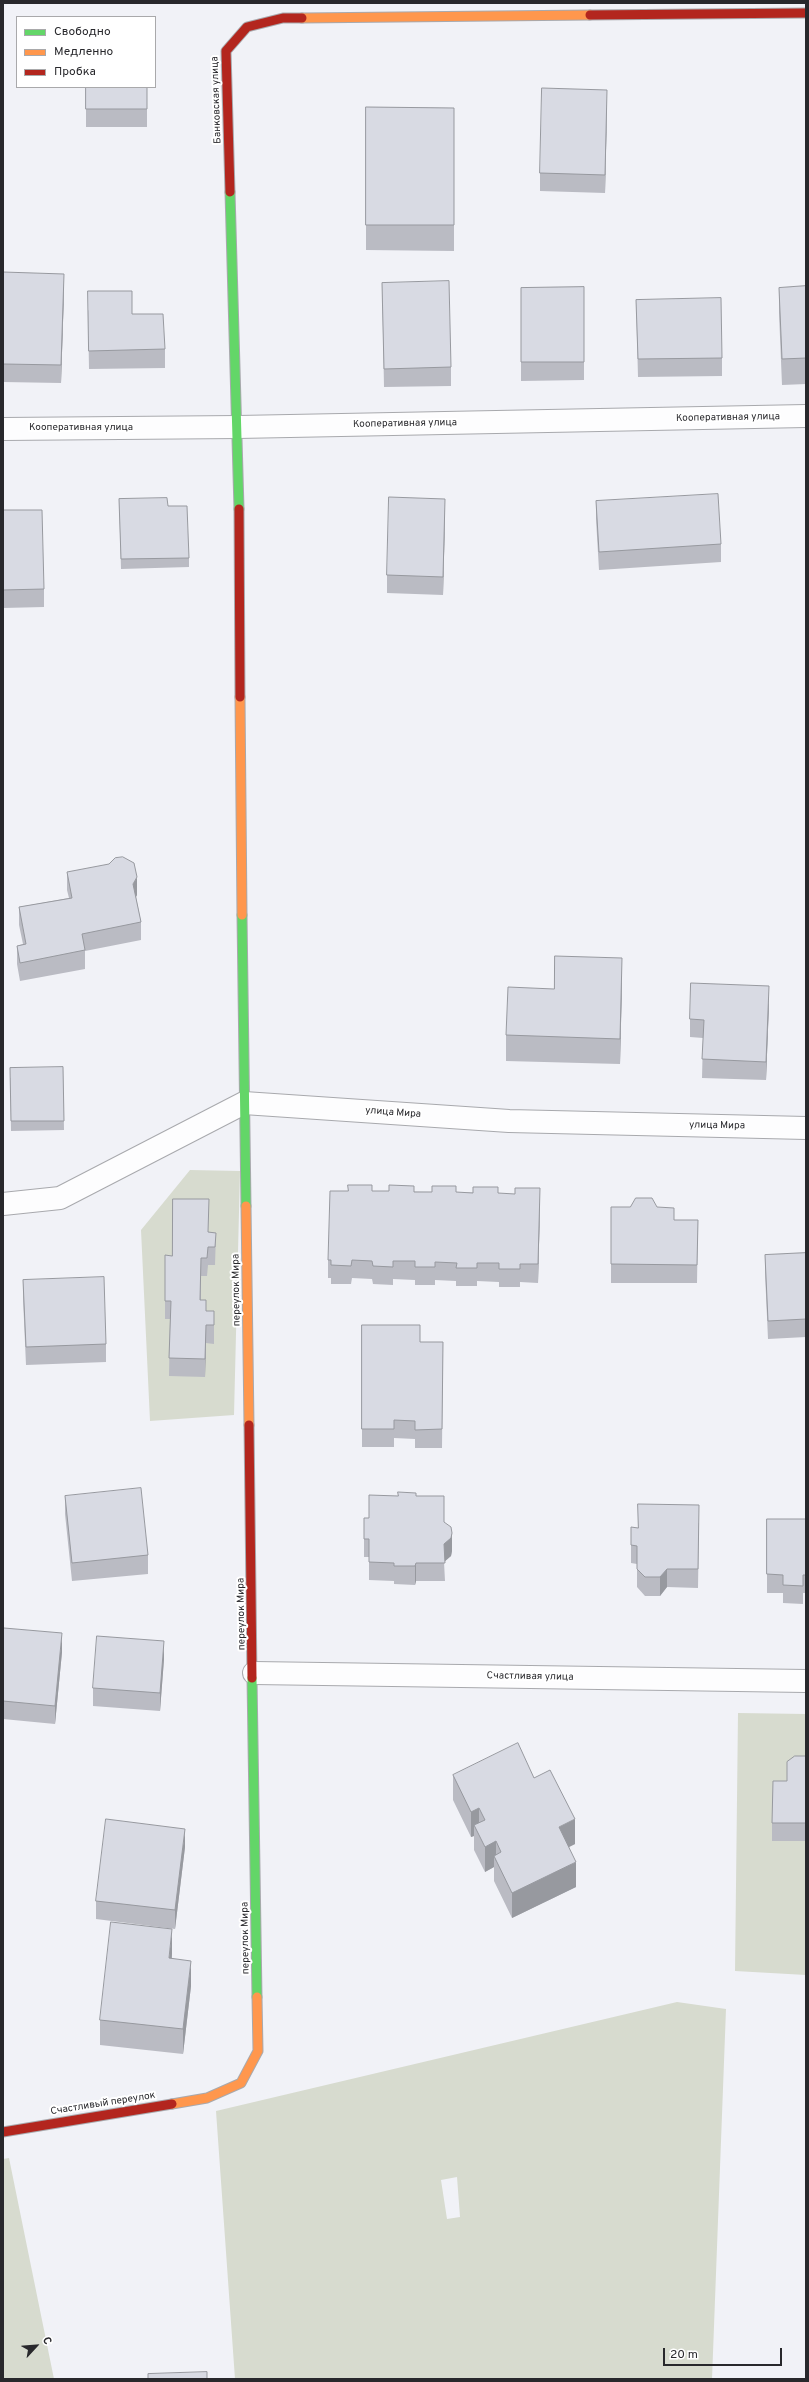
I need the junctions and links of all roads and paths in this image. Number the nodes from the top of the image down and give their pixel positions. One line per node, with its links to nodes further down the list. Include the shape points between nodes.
1 (806, 13): 3 (street, Банковская улица, via 283,18 247,27 226,51)
2 (806, 416): 3 (street, Кооперативная улица)
3 (238, 427): 4 (street, Кооперативная улица); 5 (street, Банковская улица)
4 (3, 429)
5 (244, 1103): 6 (street, улица Мира, via 509,1121); 7 (street, via 60,1198); 8 (street, переулок Мира)
6 (806, 1128)
7 (3, 1204)
8 (254, 1673): 9 (street, Счастливая улица); 10 (street, переулок Мира, via 258,2051 241,2083)
9 (806, 1681)
10 (207, 2098): 11 (street, Счастливый переулок)
11 (3, 2132)

